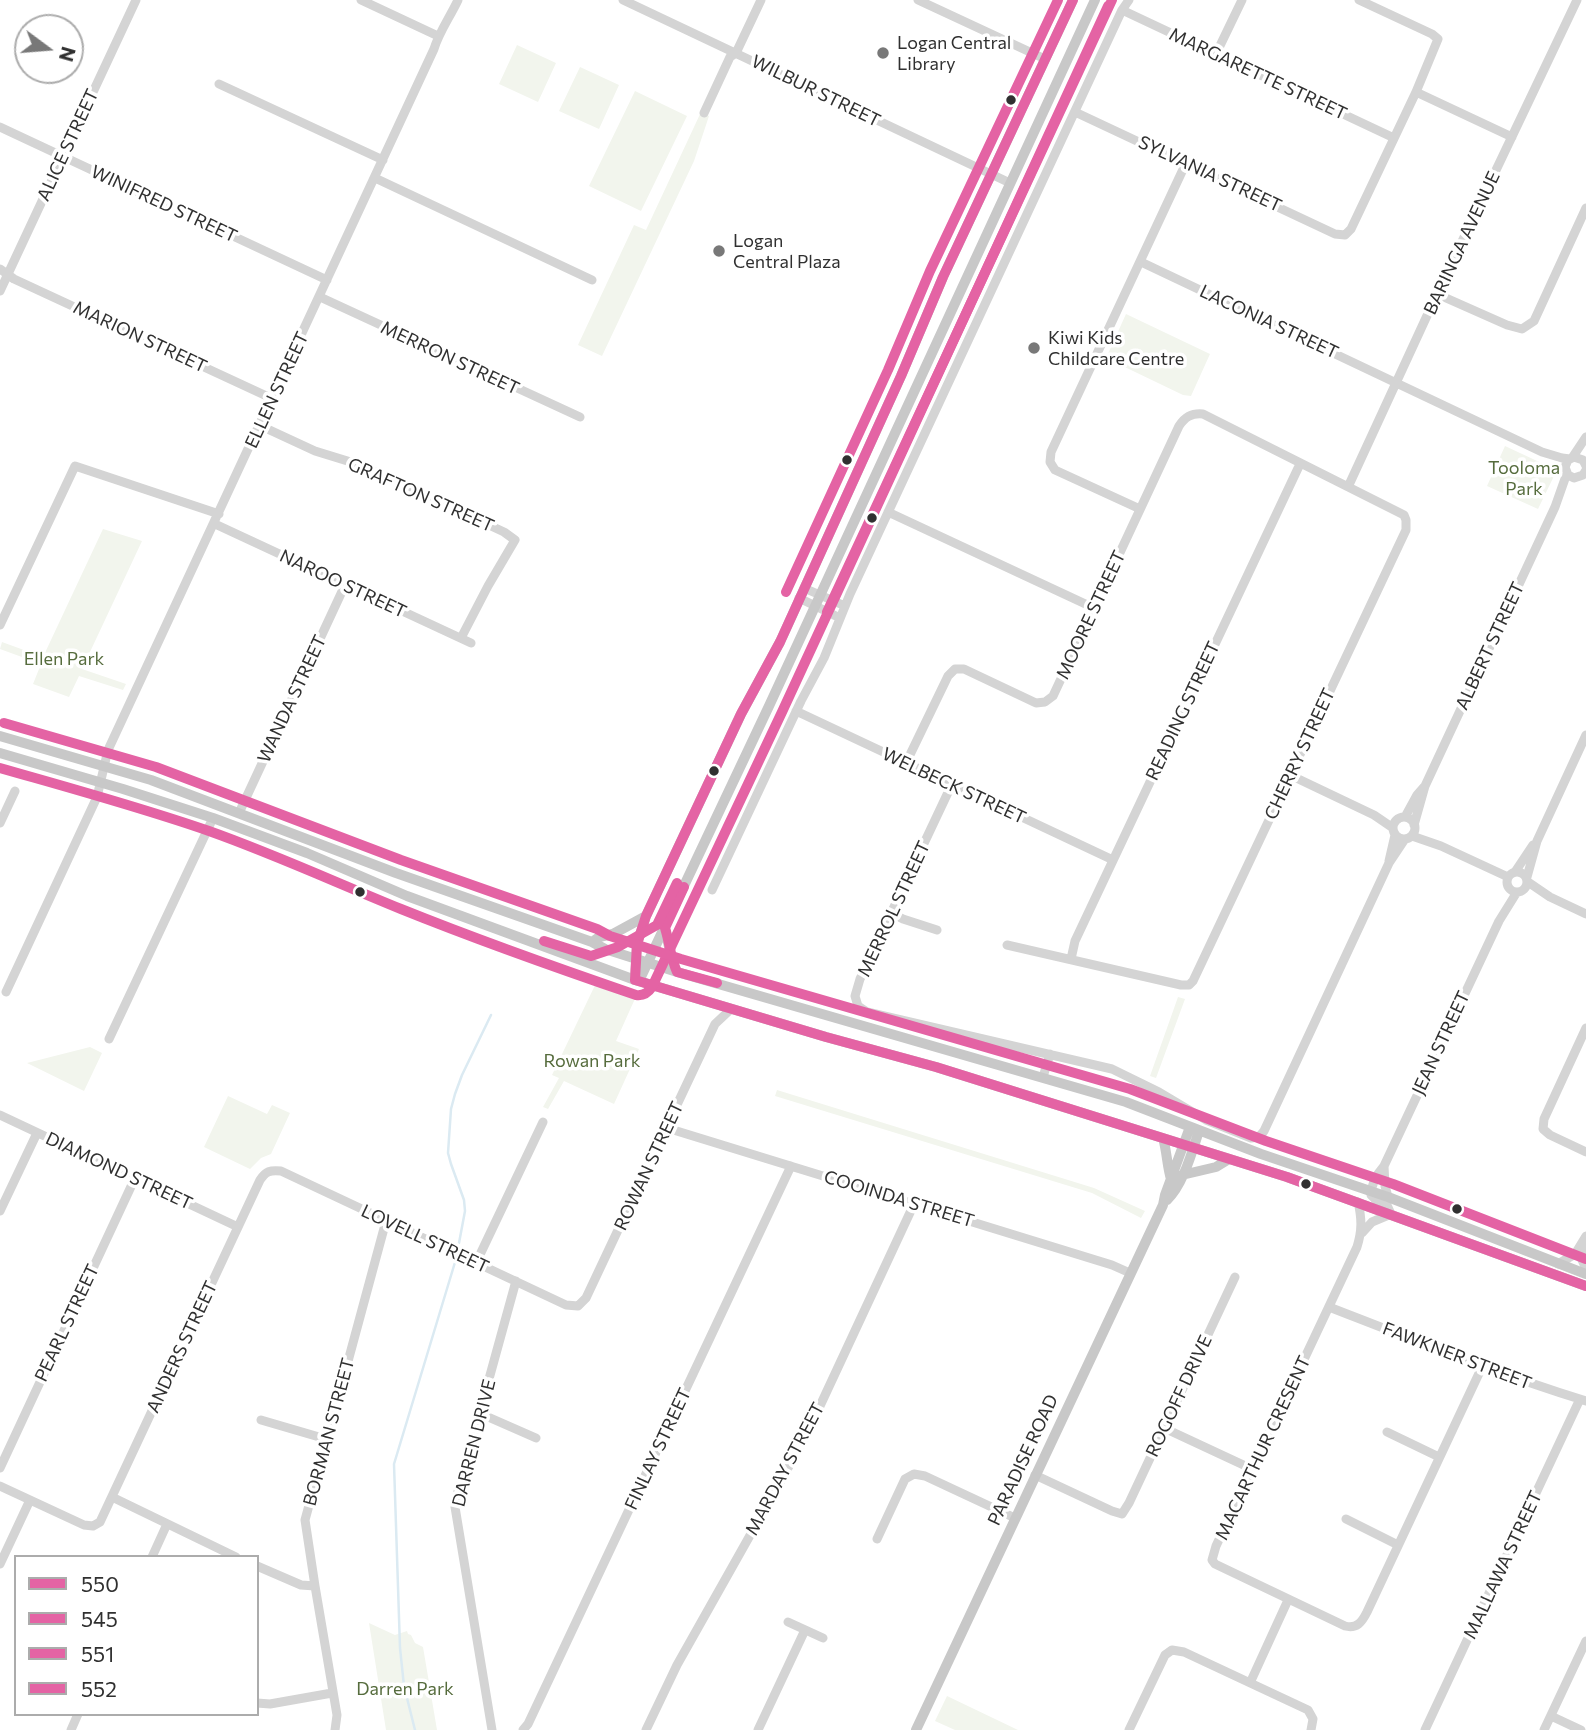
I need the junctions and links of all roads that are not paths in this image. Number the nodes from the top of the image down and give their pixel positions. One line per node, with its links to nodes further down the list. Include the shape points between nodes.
1 (136, 0): 26 (street, ALICE STREET)
2 (361, 0): 15 (street)
3 (458, 0): 15 (street, ELLEN STREET)
4 (623, 0): 16 (street, WILBUR STREET)
5 (761, 0): 16 (street)
6 (918, 0): 18 (street)
7 (1073, 0): 18 (main road)
8 (1095, 0): 31 (main road)
9 (1127, 0): 13 (street)
10 (1242, 0): 17 (street)
11 (1359, 0): 20 (street, via 1438,39)
12 (1576, 3): 14 (street); 24 (street, BARINGA AVENUE)
13 (1122, 10): 17 (street, MARGARETTE STREET); 21 (street)
14 (1586, 11)
15 (438, 36): 27 (street, ELLEN STREET)
16 (736, 53): 22 (street); 29 (street, WILBUR STREET)
17 (1216, 54): 25 (street, MARGARETTE STREET)
18 (1045, 60): 29 (main road)
19 (219, 84): 27 (street)
20 (1416, 92): 24 (street); 25 (street)
21 (1075, 112): 28 (street, SYLVANIA STREET); 52 (street)
22 (705, 113)
23 (0, 127): 26 (street, WINIFRED STREET)
24 (1512, 137): 39 (street, BARINGA AVENUE)
25 (1394, 138): 28 (street, SYLVANIA STREET, via 1345,235)
26 (63, 157): 35 (street, ALICE STREET); 36 (street, WINIFRED STREET)
27 (383, 159): 30 (street, ELLEN STREET)
28 (1186, 163): 34 (street)
29 (991, 174): 31 (street, WILBUR STREET); 55 (main road)
30 (375, 178): 36 (street, ELLEN STREET); 37 (street)
31 (1010, 183): 56 (main road)
32 (1586, 208): 33 (street)
33 (1584, 220): 39 (street, via 1534,321 1522,329)
34 (1141, 262): 41 (street, LACONIA STREET); 51 (street, via 1050,462 1055,470)
35 (4, 272): 38 (street, ALICE STREET); 42 (street, MARION STREET)
36 (327, 280): 40 (street, ELLEN STREET)
37 (592, 280)
38 (0, 291)
39 (1437, 294): 41 (street, BARINGA AVENUE)
40 (320, 297): 42 (street, ELLEN STREET); 43 (street, MERRON STREET)
41 (1396, 382): 47 (street, LACONIA STREET); 49 (street, BARINGA AVENUE)
42 (273, 399): 44 (street, ELLEN STREET)
43 (580, 417)
44 (261, 426): 53 (street, ELLEN STREET); 61 (street, GRAFTON STREET, via 314,451 377,472 515,540)
45 (1586, 437): 47 (street, ALBERT STREET)
46 (1300, 464): 49 (street); 51 (street, MOORE STREET, via 1203,414 1187,416 1178,426); 80 (street, READING STREET)
47 (1568, 464): 48 (street, via 1579,457); 48 (street, via 1572,478); 50 (street, ALBERT STREET)
48 (1584, 469): 50 (street, ALBERT STREET)
49 (1348, 488): 69 (street, CHERRY STREET, via 1404,515 1406,530)
50 (1555, 507): 72 (street, ALBERT STREET)
51 (1140, 509): 58 (street, MOORE STREET)
52 (888, 512): 57 (street); 58 (street)
53 (217, 519): 54 (street, NAROO STREET); 60 (street, NAROO STREET, via 75,466); 68 (street, ELLEN STREET)
54 (345, 585): 61 (street, NAROO STREET); 74 (street, WANDA STREET)
55 (802, 593): 56 (street); 87 (main road)
56 (817, 601): 57 (street); 59 (street); 88 (main road)
57 (845, 606): 59 (street)
58 (1094, 608): 67 (street, MOORE STREET, via 1053,696 1036,703 955,669)
59 (840, 618): 63 (street)
60 (0, 625)
61 (461, 638): 62 (street, NAROO STREET)
62 (471, 643)
63 (796, 711): 67 (street, WELBECK STREET); 84 (street)
64 (1586, 735): 79 (street, JEAN STREET)
65 (0, 736): 68 (main road)
66 (0, 753): 70 (main road)
67 (905, 763): 71 (street, WELBECK STREET)
68 (104, 766): 70 (street, ELLEN STREET); 74 (main road)
69 (1290, 775): 77 (street); 93 (street, CHERRY STREET, via 1189,985)
70 (101, 783): 75 (main road); 97 (street, ELLEN STREET)
71 (952, 784): 80 (street, WELBECK STREET); 85 (street, MERROL STREET)
72 (1425, 786): 77 (street, ALBERT STREET); 78 (street, ALBERT STREET)
73 (15, 791): 76 (street)
74 (239, 813): 90 (main road)
75 (213, 818): 96 (main road, via 407,896); 102 (street)
76 (0, 823)
77 (1397, 825): 78 (street, via 1410,820); 78 (street, via 1399,839); 81 (street, ALBERT STREET)
78 (1411, 833): 81 (street, ALBERT STREET); 82 (street)
79 (1536, 841): 82 (street, JEAN STREET); 83 (street, JEAN STREET)
80 (1113, 860): 93 (street, READING STREET, via 1075,941)
81 (1389, 863): 110 (street, ALBERT STREET)
82 (1512, 874): 83 (street, via 1522,872); 83 (street, via 1507,884)
83 (1521, 886): 86 (street); 116 (street, JEAN STREET, via 1499,921)
84 (712, 890)
85 (891, 913): 89 (street); 103 (street, MERROL STREET, via 857,988 856,1005 867,1012)
86 (1586, 914)
87 (646, 916): 90 (main road); 92 (main road)
88 (665, 928): 94 (main road); 95 (main road)
89 (937, 930)
90 (592, 942): 92 (main road)
91 (1007, 945): 93 (street)
92 (636, 959): 94 (main road); 96 (main road)
93 (1071, 960)
94 (648, 963): 95 (main road); 96 (main road)
95 (677, 972): 104 (main road)
96 (637, 980): 98 (main road)
97 (6, 992)
98 (715, 1004): 99 (main road); 100 (street, ROWAN STREET)
99 (731, 1009): 100 (street, ROWAN STREET); 111 (main road)
100 (715, 1024): 107 (street, ROWAN STREET)
101 (1586, 1028): 113 (street, via 1543,1129)
102 (108, 1039)
103 (1050, 1054): 104 (street); 110 (street, MERROL STREET, via 1118,1071 1219,1126)
104 (1043, 1077): 108 (main road)
105 (0, 1115): 109 (street, DIAMOND STREET)
106 (543, 1122): 130 (street)
107 (667, 1128): 115 (street, COOINDA STREET); 137 (street, ROWAN STREET, via 586,1298)
108 (1195, 1129): 112 (main road, PARADISE ROAD); 120 (main road)
109 (37, 1133): 119 (street, DIAMOND STREET); 124 (street)
110 (1259, 1137)
111 (1163, 1138): 112 (main road); 118 (main road, via 1168,1168)
112 (1189, 1146): 114 (main road); 118 (main road, PARADISE ROAD)
113 (1586, 1152)
114 (1229, 1159): 118 (main road); 122 (main road)
115 (791, 1166): 123 (street, COOINDA STREET); 175 (street, FINLAY STREET)
116 (1384, 1166): 120 (street, JEAN STREET); 121 (street)
117 (272, 1170): 126 (street, LOVELL STREET); 127 (street, ANDERS STREET, via 260,1180)
118 (1177, 1177): 133 (main road, PARADISE ROAD)
119 (135, 1178): 127 (street, DIAMOND STREET); 148 (street, PEARL STREET)
120 (1370, 1191): 121 (main road); 125 (street)
121 (1388, 1197): 131 (main road)
122 (1358, 1202): 125 (main road); 128 (street, MACARTHUR CRESENT)
123 (914, 1204): 133 (street, COOINDA STREET); 176 (street, MARDAY STREET, via 806,1436 677,1665)
124 (0, 1211)
125 (1391, 1214): 128 (street, via 1372,1222); 136 (main road)
126 (386, 1221): 130 (street, LOVELL STREET); 146 (street, BORMAN STREET)
127 (239, 1227): 152 (street, ANDERS STREET)
128 (1362, 1233): 138 (street, MACARTHUR CRESENT)
129 (1585, 1240): 131 (street, via 1573,1257); 132 (street, via 1582,1260)
130 (476, 1262): 135 (street, LOVELL STREET)
131 (1558, 1264): 132 (main road)
132 (1586, 1272)
133 (1130, 1273): 150 (main road, PARADISE ROAD)
134 (1235, 1277): 143 (street, ROGOFF DRIVE)
135 (516, 1282): 137 (street, LOVELL STREET); 141 (street, DARREN DRIVE)
136 (1586, 1286)
137 (578, 1306)
138 (1329, 1307): 139 (street, FAWKNER STREET); 149 (street, MACARTHUR CRESENT)
139 (1482, 1367): 140 (street, FAWKNER STREET); 147 (street, MACARTHUR CRESENT)
140 (1583, 1400): 181 (street, MALLAWA STREET)
141 (480, 1413): 145 (street); 174 (street, DARREN DRIVE, via 455,1507)
142 (261, 1420): 146 (street)
143 (1164, 1428): 149 (street); 150 (street, ROGOFF DRIVE, via 1122,1514)
144 (1387, 1432): 147 (street)
145 (536, 1438)
146 (326, 1439): 163 (street, BORMAN STREET, via 305,1520)
147 (1439, 1457): 158 (street, MACARTHUR CRESENT)
148 (0, 1468)
149 (1252, 1469): 164 (street, MACARTHUR CRESENT, via 1212,1560)
150 (1035, 1475): 154 (main road, PARADISE ROAD)
151 (0, 1486): 153 (street)
152 (112, 1497): 153 (street, ANDERS STREET, via 100,1522 93,1526); 156 (street)
153 (30, 1500): 161 (street)
154 (1016, 1518): 157 (street, via 914,1474 905,1479); 178 (main road, PARADISE ROAD)
155 (1346, 1520): 158 (street)
156 (167, 1524): 159 (street); 160 (street)
157 (877, 1539)
158 (1398, 1545): 164 (street, MACARTHUR CRESENT, via 1363,1620 1355,1627)
159 (153, 1555)
160 (232, 1555)
161 (0, 1564)
162 (259, 1567): 163 (street, via 301,1585)
163 (315, 1586): 170 (street, BORMAN STREET)
164 (1289, 1600): 169 (street)
165 (788, 1622): 166 (street)
166 (805, 1630): 167 (street); 177 (street)
167 (823, 1638)
168 (1586, 1641): 172 (street)
169 (1250, 1683): 179 (street, via 1172,1650); 180 (street, via 1308,1710 1314,1719)
170 (332, 1693): 171 (street); 173 (street, BORMAN STREET)
171 (259, 1703)
172 (1551, 1716): 182 (street); 183 (street)
173 (335, 1730)
174 (492, 1730)
175 (523, 1730)
176 (646, 1730)
177 (758, 1730)
178 (916, 1730)
179 (1129, 1730)
180 (1311, 1730)
181 (1425, 1730)
182 (1544, 1730)
183 (1581, 1730)

